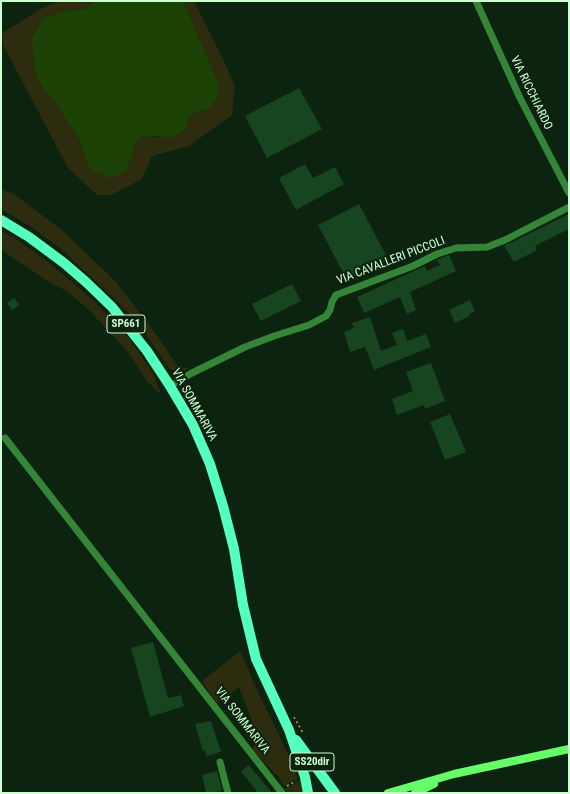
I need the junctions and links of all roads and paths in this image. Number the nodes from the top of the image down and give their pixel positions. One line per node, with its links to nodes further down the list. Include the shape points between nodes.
1 (476, 1): 2 (street, VIA RICCHIARDO, via 520,98)
2 (569, 194)
3 (569, 207): 5 (street, VIA CAVALLERI PICCOLI, via 487,247 456,248 437,254 414,266 336,295 326,316 309,325 245,347)
4 (1, 220): 5 (main road, VIA SOMMARIVA / SP661, via 64,263 112,307 131,329)
5 (170, 386): 7 (main road, VIA SOMMARIVA / SP661, via 193,425 210,464 234,549 243,605 256,659)
6 (5, 438): 12 (street, VIA SOMMARIVA)
7 (288, 730): 13 (main road, SS20dir); 15 (main road, SS20dir)
8 (569, 749): 10 (main road)
9 (220, 762): 11 (street)
10 (488, 767): 17 (main road); 18 (main road, via 431,785)
11 (228, 793)
12 (282, 793)
13 (308, 793)
14 (326, 793): 15 (main road)
15 (335, 793): 16 (main road)
16 (339, 793)
17 (388, 793)
18 (415, 793)

